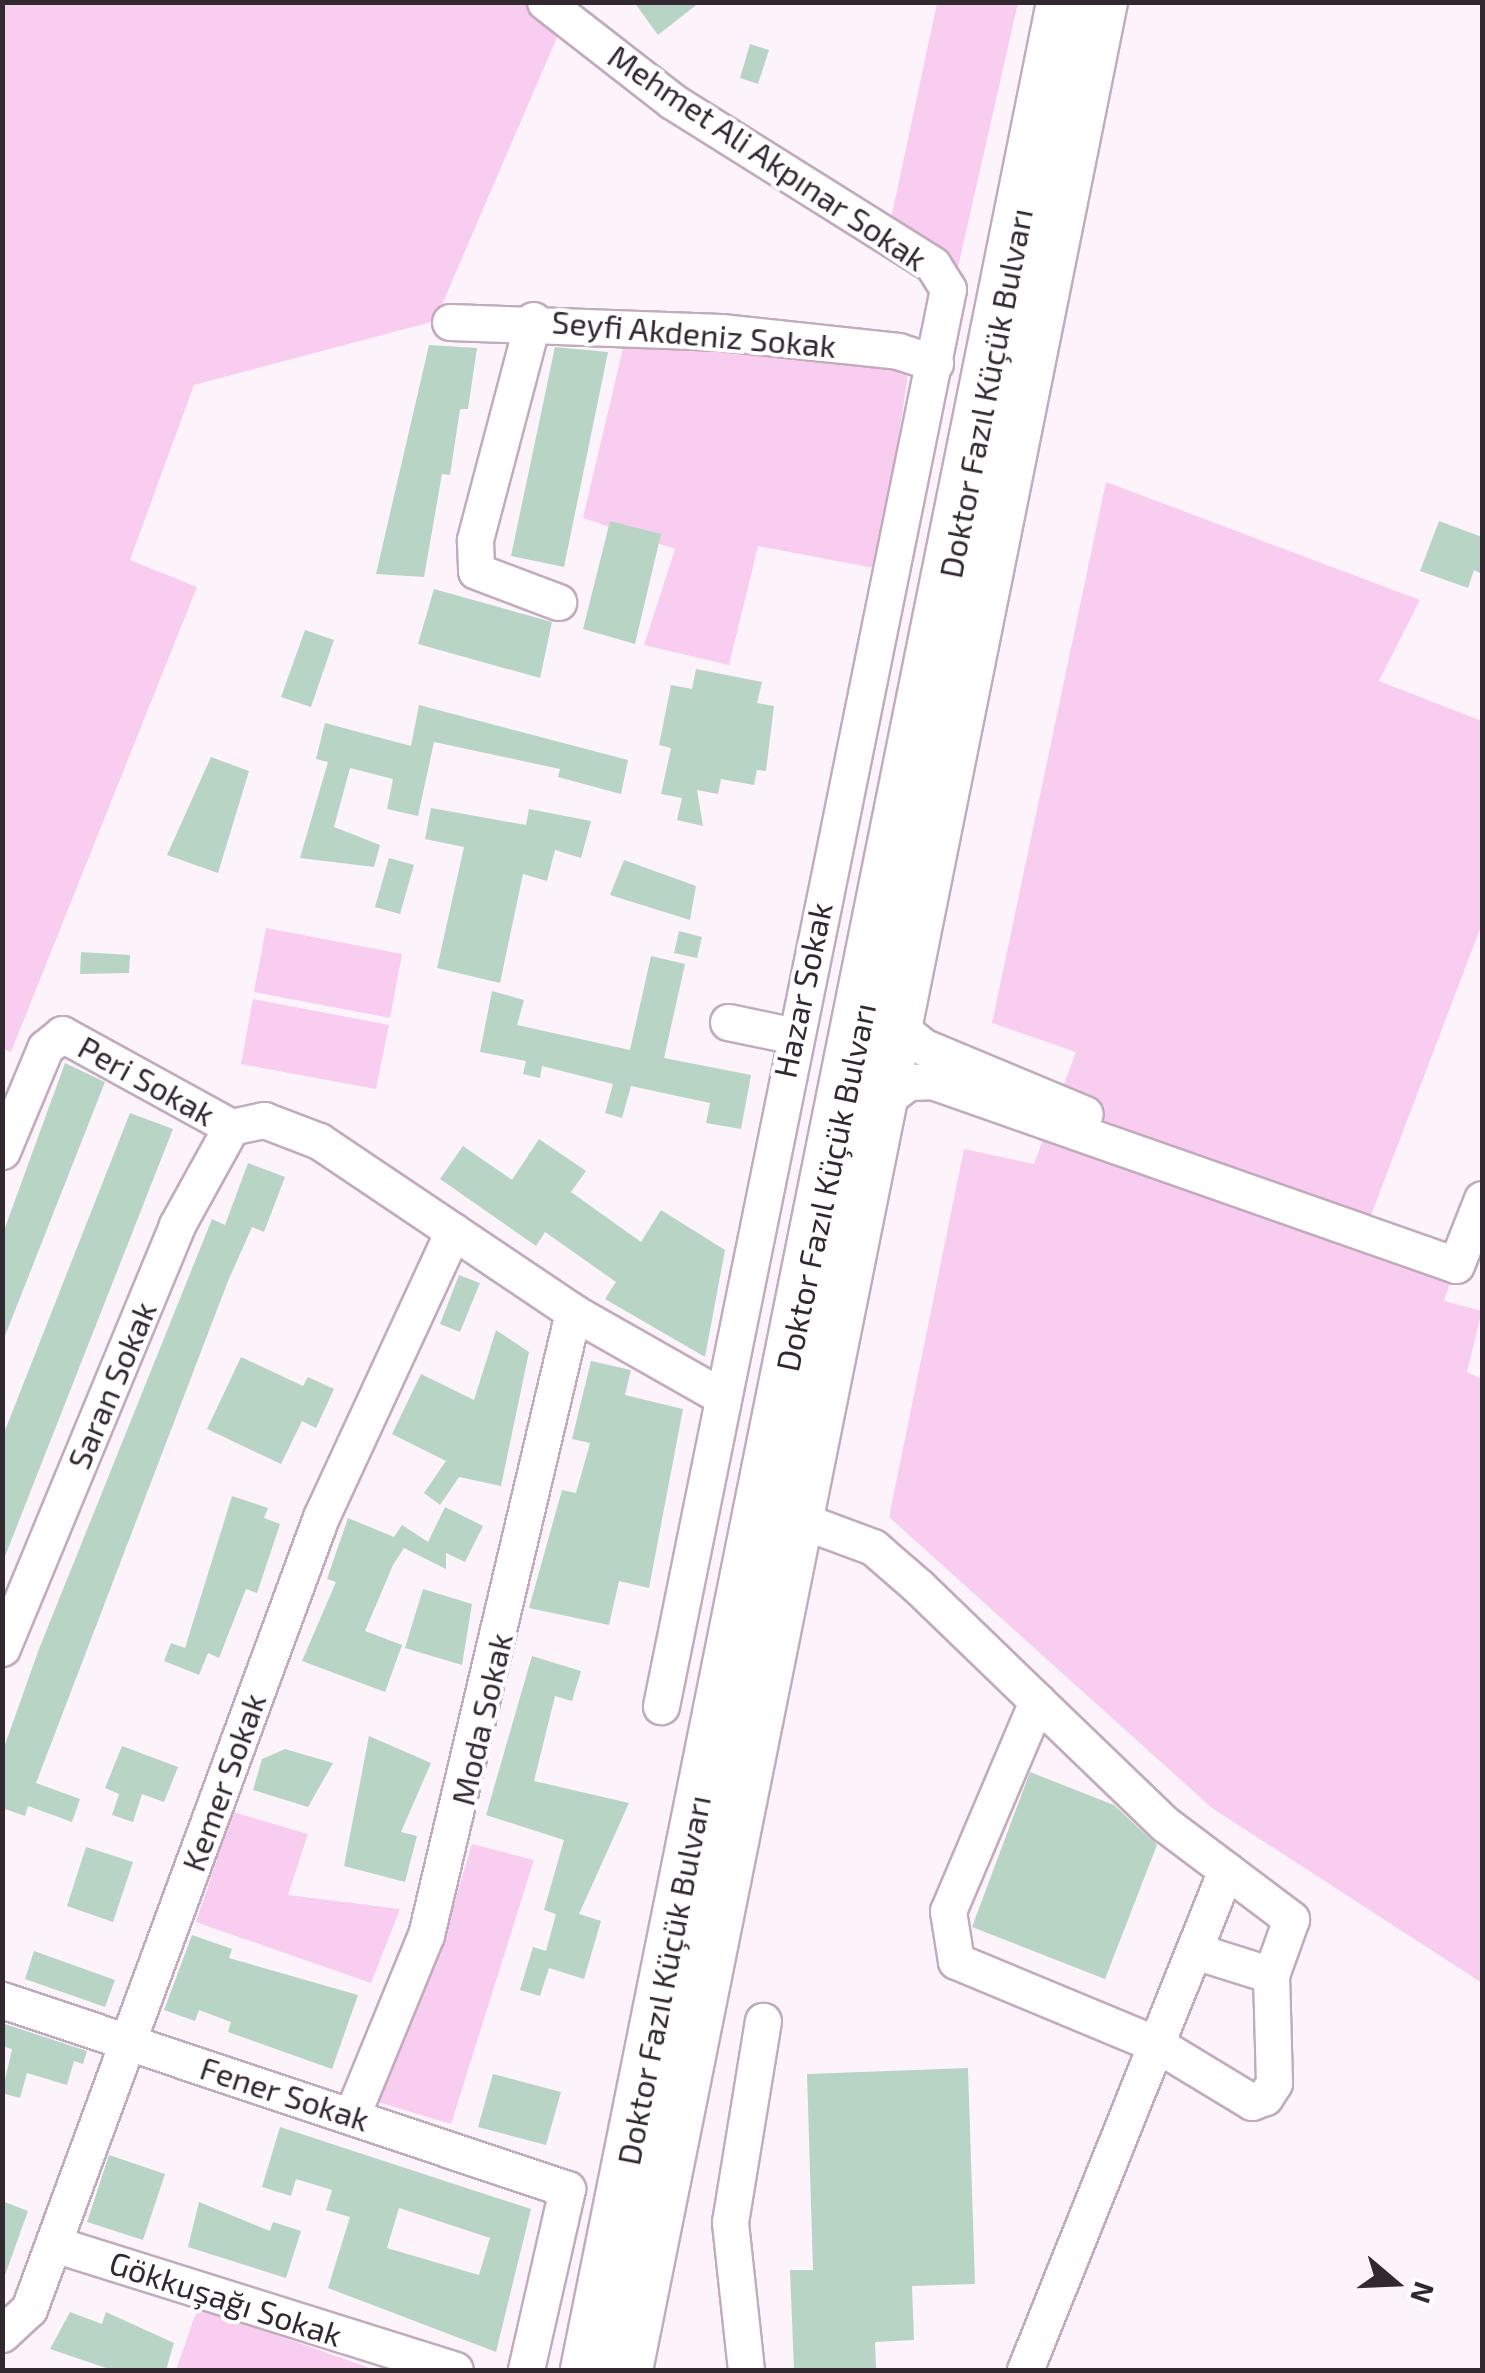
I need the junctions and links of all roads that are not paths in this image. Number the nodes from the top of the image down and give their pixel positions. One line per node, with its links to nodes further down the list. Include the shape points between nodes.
1 (545, 2): 4 (street, Mehmet Ali Akpınar Sokak, via 672,101)
2 (1062, 2): 8 (highway, Doktor Fazıl Küçük Bulvarı)
3 (1102, 2): 12 (highway, Doktor Fazıl Küçük Bulvarı)
4 (943, 276): 7 (street, Hazar Sokak)
5 (533, 320): 6 (street, Seyfi Akdeniz Sokak); 7 (street, Seyfi Akdeniz Sokak, via 898,350); 10 (street, via 475,540 476,571)
6 (450, 322)
7 (935, 364): 9 (street, Hazar Sokak)
8 (978, 430): 9 (street); 17 (highway, Doktor Fazıl Küçük Bulvarı)
9 (920, 438): 13 (street, Hazar Sokak)
10 (558, 602)
11 (728, 1022): 13 (street)
12 (900, 1027): 14 (highway, Doktor Fazıl Küçük Bulvarı); 18 (street, via 924,1047 1098,1120)
13 (790, 1035): 15 (street, Hazar Sokak)
14 (885, 1100): 18 (street, via 908,1082 932,1081 1086,1140); 24 (highway, Doktor Fazıl Küçük Bulvarı)
15 (774, 1120): 17 (street); 23 (street, Hazar Sokak)
16 (231, 1128): 19 (street, Peri Sokak, via 62,1034 45,1048); 21 (street, via 264,1120 319,1141); 25 (street, Saran Sokak, via 177,1225)
17 (837, 1130): 40 (highway, Doktor Fazıl Küçük Bulvarı)
18 (1126, 1144): 20 (street, via 1456,1265)
19 (2, 1151)
20 (1482, 1199)
21 (454, 1231): 22 (street); 33 (street, Kemer Sokak, via 320,1518)
22 (574, 1312): 23 (street); 35 (street, Moda Sokak, via 426,1935)
23 (719, 1395): 27 (street, Hazar Sokak)
24 (800, 1520): 26 (street, via 873,1547); 41 (highway, Doktor Fazıl Küçük Bulvarı)
25 (2, 1648)
26 (1037, 1701): 28 (street); 34 (street, via 948,1911 956,1961)
27 (661, 1706)
28 (1226, 1870): 29 (street); 30 (street, via 1292,1919)
29 (1195, 1951): 30 (street); 34 (street)
30 (1270, 1974): 34 (street, via 1274,2083 1265,2097 1252,2102)
31 (2, 2000): 33 (street, Fener Sokak)
32 (763, 2021): 42 (street, via 730,2222)
33 (128, 2039): 35 (street, Fener Sokak); 36 (street, Kemer Sokak)
34 (1158, 2045): 43 (street)
35 (352, 2115): 39 (street, Fener Sokak, via 567,2189)
36 (54, 2244): 37 (street, Kemer Sokak, via 29,2309); 38 (street, Gökkuşağı Sokak)
37 (2, 2334)
38 (456, 2370)
39 (526, 2370)
40 (586, 2370)
41 (628, 2370)
42 (746, 2370)
43 (1025, 2370)

